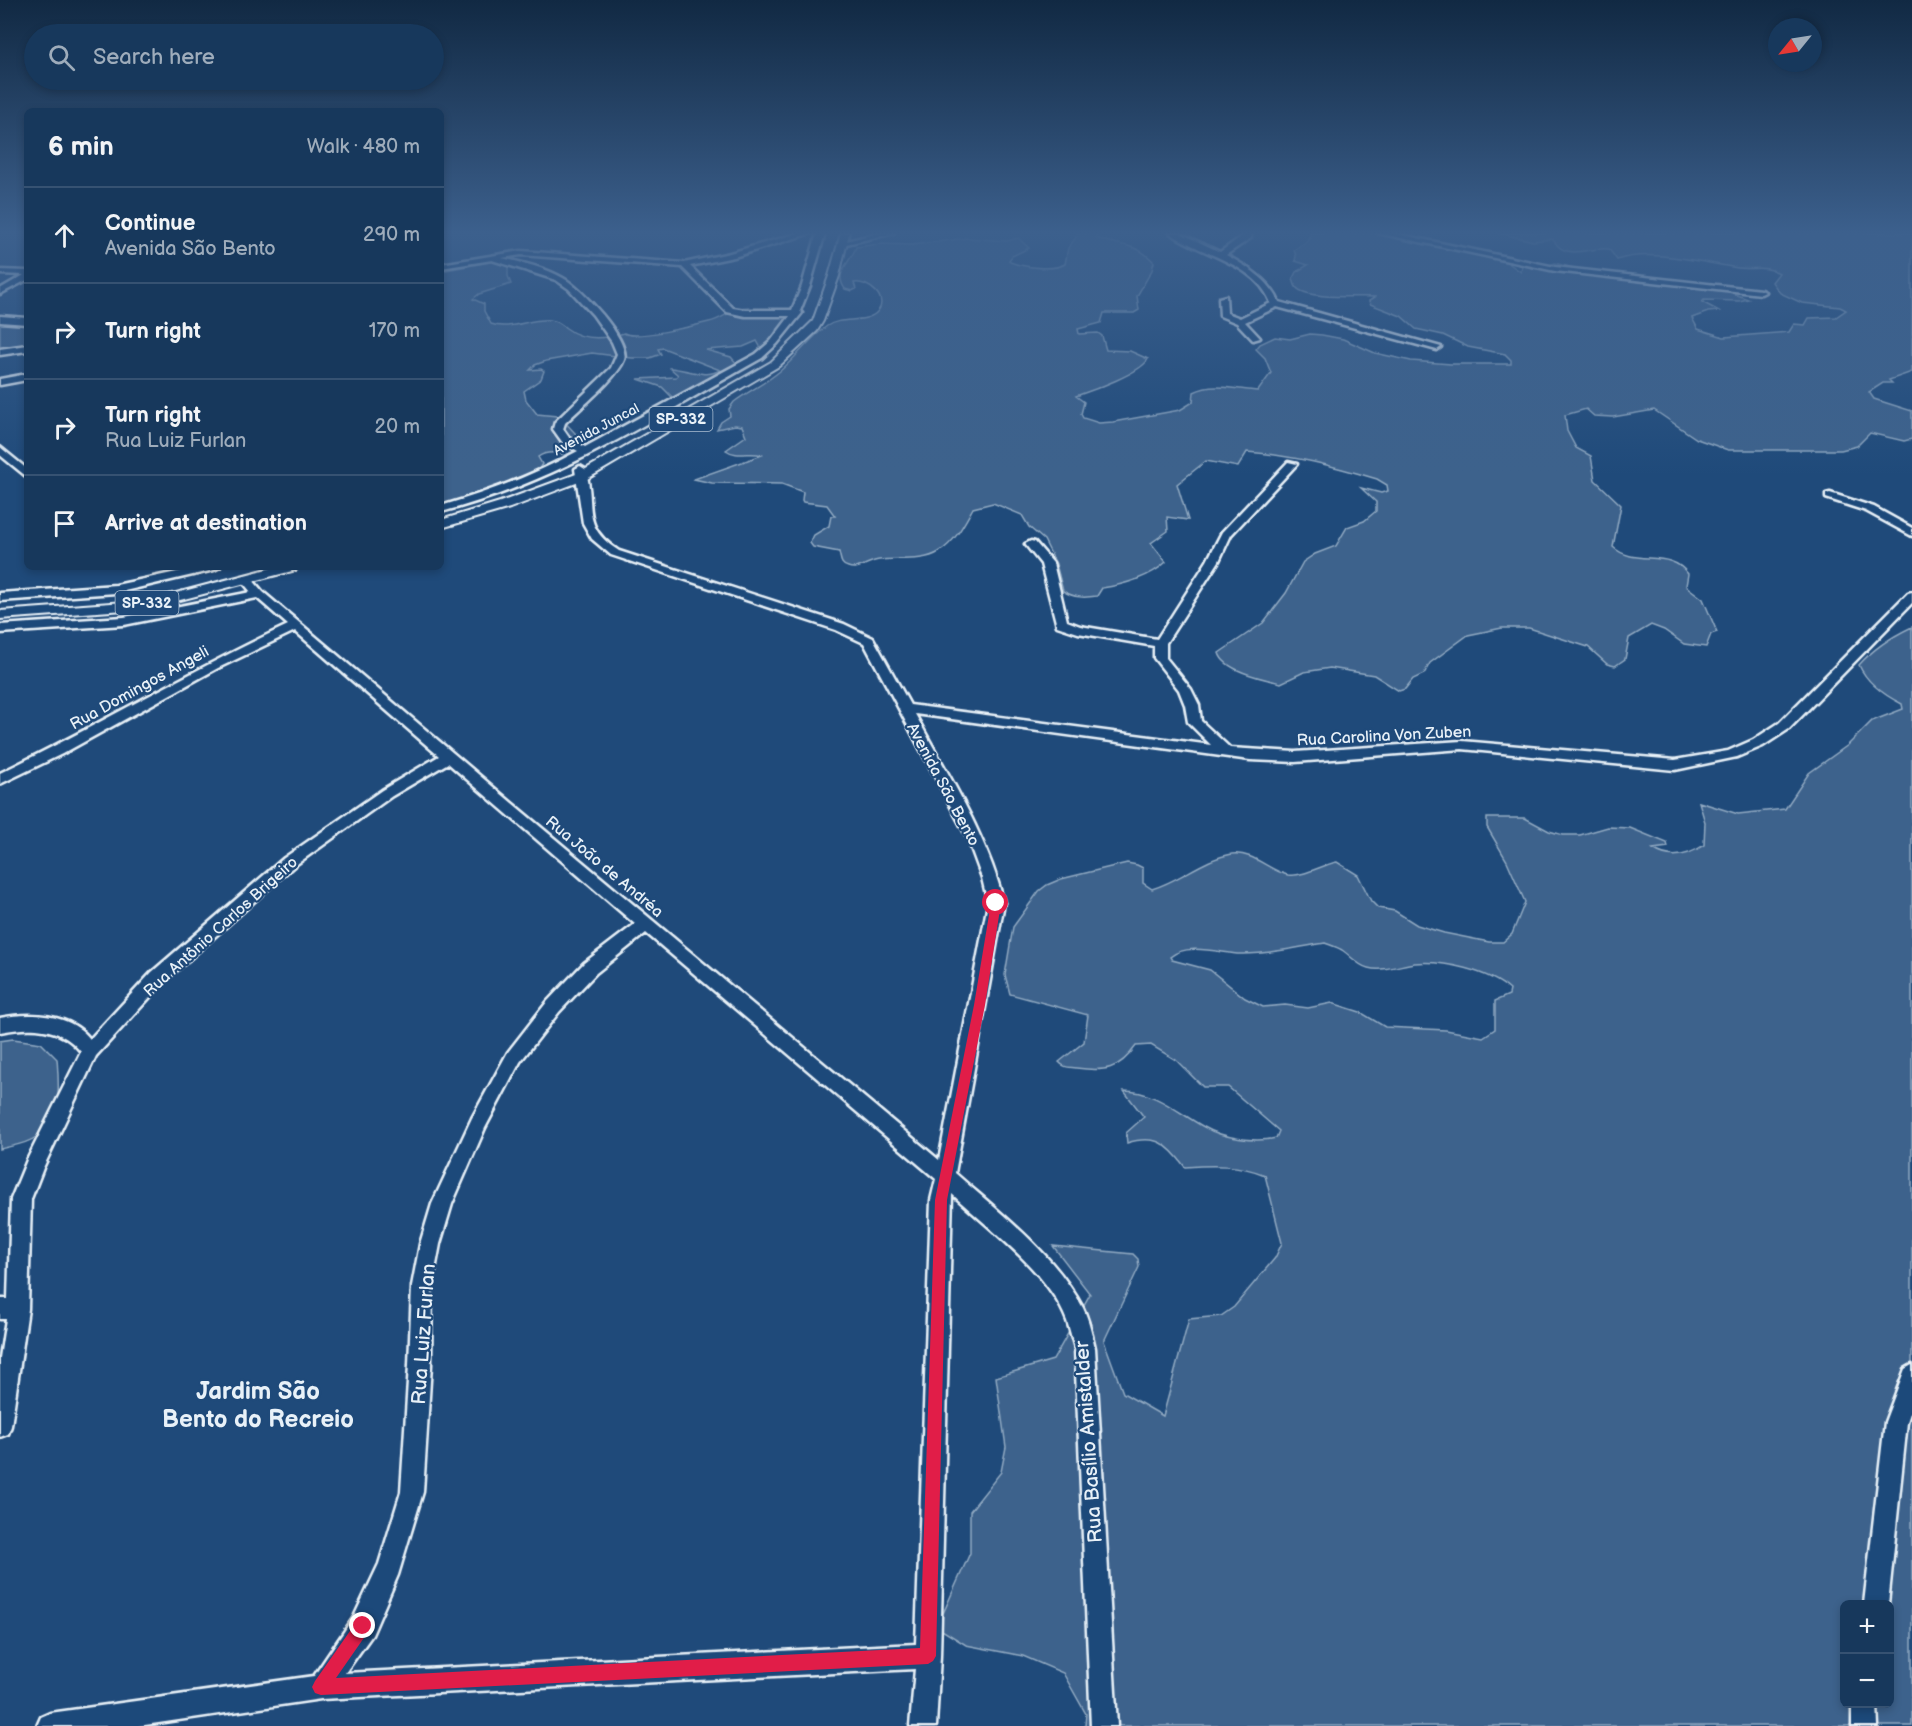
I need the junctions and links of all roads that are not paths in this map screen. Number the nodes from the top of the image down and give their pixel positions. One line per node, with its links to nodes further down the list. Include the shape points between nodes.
1 (798, 313): 17 (street, Avenida Juncal, via 781,337 759,356)
2 (595, 314): 17 (street, via 616,339 621,359 560,422 558,429 568,443)
3 (821, 314): 20 (main road, SP-332, via 819,321 775,364)
4 (1223, 314): 9 (street)
5 (1256, 314): 9 (street)
6 (1312, 314): 11 (street)
7 (0, 319): 8 (street)
8 (24, 321)
9 (1240, 321): 10 (street)
10 (1256, 338)
11 (1437, 347)
12 (24, 348): 13 (street)
13 (0, 352)
14 (24, 378): 15 (street)
15 (0, 382)
16 (0, 450): 19 (street)
17 (588, 452): 22 (street, Avenida Juncal, via 519,484)
18 (1293, 464): 38 (street, via 1226,534)
19 (24, 471)
20 (582, 472): 23 (main road, SP-332); 24 (main road, SP-332, via 536,495); 39 (street, Avenida São Bento, via 587,520 595,539 604,547 615,554 861,636 874,648)
21 (1830, 496): 25 (street, via 1870,509)
22 (444, 508)
23 (444, 516)
24 (444, 523)
25 (1912, 533)
26 (1031, 544): 38 (street, via 1047,563 1061,623)
27 (202, 570): 33 (street, via 116,589)
28 (254, 570): 34 (main road, SP-332, via 130,598)
29 (281, 570): 30 (main road, SP-332)
30 (247, 580): 31 (street, Rua João de Andréa); 35 (main road, SP-332, via 161,601)
31 (259, 594): 36 (street, Rua João de Andréa); 37 (street, via 124,621)
32 (1912, 596): 42 (street, Rua Carolina Von Zuben, via 1784,726 1762,743 1706,762 1637,763 1462,745 1295,757)
33 (0, 597)
34 (0, 607)
35 (0, 615)
36 (296, 626): 43 (street, Rua João de Andréa); 44 (street, Rua Domingos Angeli, via 214,665)
37 (0, 629)
38 (1160, 644): 40 (street, via 1160,658 1185,689)
39 (904, 708): 41 (street, Rua Carolina Von Zuben); 48 (street, Avenida São Bento, via 974,837 996,903 980,1005)
40 (1195, 722): 41 (street); 42 (street)
41 (1180, 745): 42 (street, Rua Carolina Von Zuben)
42 (1227, 753)
43 (448, 757): 45 (street, Rua João de Andréa); 47 (street, Rua Antônio Carlos Brigeiro, via 387,793 289,862 158,977)
44 (0, 779)
45 (646, 924): 48 (street, Rua João de Andréa); 54 (street, Rua Luiz Furlan, via 590,968 514,1057 442,1204 422,1286 412,1492 390,1567 363,1626)
46 (0, 1025): 47 (street, via 35,1021 53,1025 75,1034)
47 (90, 1051): 49 (street, Rua Antônio Carlos Brigeiro, via 21,1199)
48 (944, 1175): 53 (street, Avenida São Bento); 58 (street, Rua Basílio Amistalder, via 1039,1262 1076,1316 1085,1348)
49 (9, 1309): 51 (street, Rua Antônio Carlos Brigeiro, via 6,1400)
50 (1912, 1376): 52 (street, via 1896,1422)
51 (0, 1426)
52 (1876, 1600)
53 (928, 1656): 54 (street); 57 (street, Avenida São Bento)
54 (321, 1687): 56 (street)
55 (1865, 1708): 59 (street)
56 (50, 1726)
57 (923, 1726)
58 (1104, 1726)
59 (1865, 1726)

